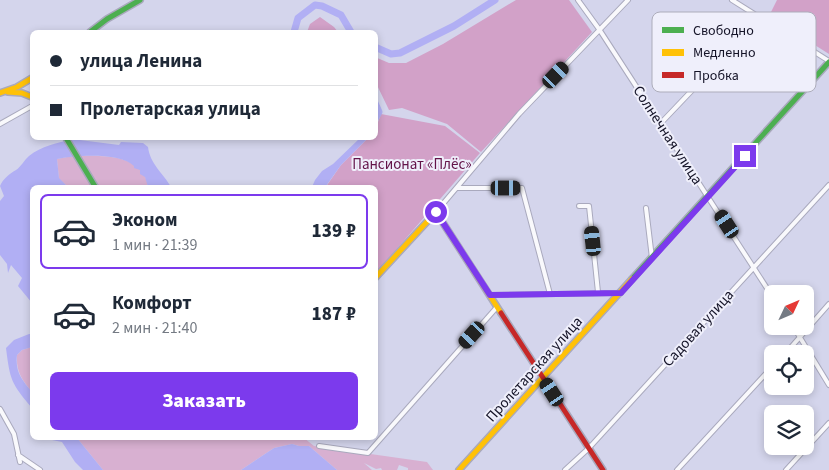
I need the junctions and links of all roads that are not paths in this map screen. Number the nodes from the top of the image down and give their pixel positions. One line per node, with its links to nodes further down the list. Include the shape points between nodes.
1 (140, 0): 7 (street)
2 (578, 0): 6 (street, Солнечная улица)
3 (628, 0): 6 (street)
4 (732, 0): 5 (street)
5 (750, 12)
6 (599, 29): 19 (street, Солнечная улица); 23 (street, via 519,114)
7 (93, 30)
8 (816, 54): 9 (street)
9 (829, 62): 10 (street, Пролетарская улица)
10 (816, 77)
11 (30, 79): 12 (street)
12 (8, 92): 15 (street); 16 (street)
13 (690, 92): 19 (street)
14 (802, 92): 24 (street, Пролетарская улица)
15 (0, 93)
16 (30, 96)
17 (30, 107): 18 (street)
18 (0, 124)
19 (660, 124): 24 (street, Солнечная улица)
20 (67, 140): 21 (street)
21 (94, 185)
22 (829, 185): 29 (street, Садовая улица)
23 (456, 188): 27 (street); 34 (street, via 522,188)
24 (709, 196): 28 (street, Пролетарская улица); 29 (street, Солнечная улица)
25 (579, 206): 32 (street, via 589,206)
26 (646, 208): 28 (street)
27 (436, 212): 30 (street); 35 (street)
28 (652, 258): 33 (street, Пролетарская улица)
29 (754, 266): 31 (street, Солнечная улица); 47 (street, Садовая улица)
30 (378, 275)
31 (765, 285)
32 (598, 292): 33 (street); 34 (street)
33 (621, 293): 42 (street, Пролетарская улица)
34 (550, 294): 35 (street)
35 (490, 295): 37 (street)
36 (829, 304): 39 (street)
37 (497, 307): 42 (street); 46 (street, via 368,453)
38 (798, 335): 39 (street)
39 (800, 338): 40 (street); 43 (street)
40 (793, 345)
41 (764, 376): 54 (street)
42 (543, 378): 47 (street); 51 (street, Пролетарская улица)
43 (829, 385)
44 (0, 409): 48 (street, via 14,434)
45 (829, 423): 55 (street)
46 (319, 446)
47 (589, 448): 52 (street, Садовая улица); 53 (street)
48 (18, 455): 49 (street); 50 (street)
49 (20, 462)
50 (40, 470)
51 (459, 470)
52 (566, 470)
53 (603, 470)
54 (676, 470)
55 (786, 470)

